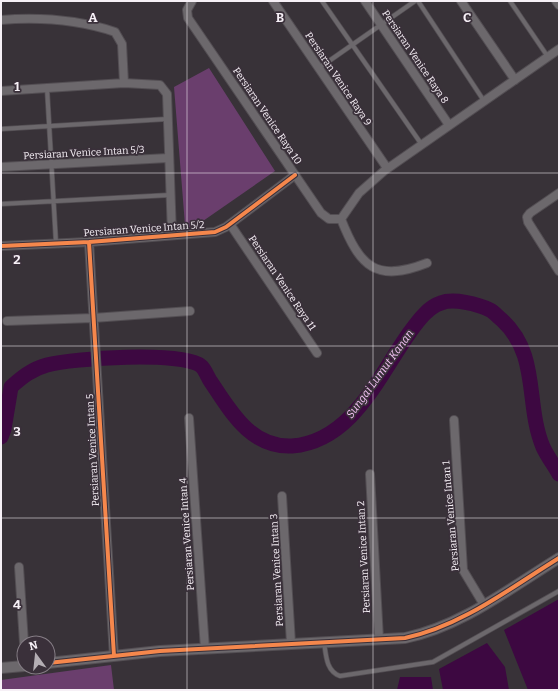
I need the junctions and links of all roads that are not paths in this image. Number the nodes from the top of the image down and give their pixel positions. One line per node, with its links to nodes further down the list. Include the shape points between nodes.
1 (192, 1): 31 (street, Persiaran Venice Raya 10, via 187,10 188,18)
2 (272, 1): 16 (street, Persiaran Venice Raya 9)
3 (322, 1): 13 (lane)
4 (365, 1): 12 (street, Persiaran Venice Raya 8)
5 (415, 1): 12 (lane)
6 (418, 1): 21 (lane)
7 (462, 1): 17 (street)
8 (510, 1): 15 (lane)
9 (556, 1): 10 (street)
10 (559, 5)
11 (1, 20): 18 (street, via 36,18 95,25 115,32 122,44)
12 (381, 25): 13 (lane); 23 (street, Persiaran Venice Raya 8)
13 (352, 45): 16 (lane); 26 (lane)
14 (559, 49): 15 (street)
15 (548, 57): 17 (street)
16 (319, 68): 30 (street, Persiaran Venice Raya 9)
17 (515, 80): 21 (street)
18 (124, 83): 19 (street); 22 (street, via 160,85 167,94)
19 (48, 88): 20 (street); 24 (lane)
20 (1, 91)
21 (484, 101): 23 (street)
22 (167, 120): 24 (lane); 27 (street)
23 (449, 125): 26 (street)
24 (50, 126): 25 (lane); 28 (lane)
25 (1, 129)
26 (422, 145): 30 (street)
27 (168, 158): 28 (street, Persiaran Venice Intan 5/3); 33 (street)
28 (52, 164): 29 (street, Persiaran Venice Intan 5/3); 34 (lane)
29 (1, 167)
30 (387, 168): 36 (street, via 359,193)
31 (295, 175): 36 (street, Persiaran Venice Raya 10, via 321,213 329,219); 37 (street, Persiaran Venice Intan 5/2)
32 (559, 194): 43 (street, via 527,217)
33 (170, 195): 34 (lane); 38 (street)
34 (54, 202): 35 (lane); 40 (lane)
35 (1, 204)
36 (341, 219): 42 (street, via 356,250 375,269 390,273)
37 (230, 224): 38 (street, Persiaran Venice Intan 5/2, via 215,232); 47 (street, Persiaran Venice Raya 11)
38 (172, 235): 39 (street, Persiaran Venice Intan 5/2)
39 (89, 242): 40 (street, Persiaran Venice Intan 5/2); 45 (street, Persiaran Venice Intan 5)
40 (56, 244): 41 (street, Persiaran Venice Intan 5/2)
41 (1, 246)
42 (427, 263)
43 (559, 271)
44 (190, 311): 45 (street)
45 (93, 318): 46 (street); 61 (street, Persiaran Venice Intan 5)
46 (7, 321)
47 (317, 353)
48 (189, 418): 60 (street, Persiaran Venice Intan 4)
49 (454, 420): 55 (street, Persiaran Venice Intan 1, via 464,570)
50 (370, 474): 57 (street, Persiaran Venice Intan 2)
51 (282, 496): 59 (street, Persiaran Venice Intan 3)
52 (559, 558): 55 (street)
53 (18, 567): 56 (street)
54 (559, 591): 58 (lane, via 433,662 340,676 331,671)
55 (484, 605): 57 (street, via 448,625 426,633 405,638)
56 (23, 635)
57 (379, 639): 58 (street)
58 (324, 642): 59 (street)
59 (291, 644): 60 (street)
60 (205, 649): 61 (street)
61 (114, 656): 62 (street)
62 (56, 662)
63 (16, 667): 64 (street)
64 (1, 668)

